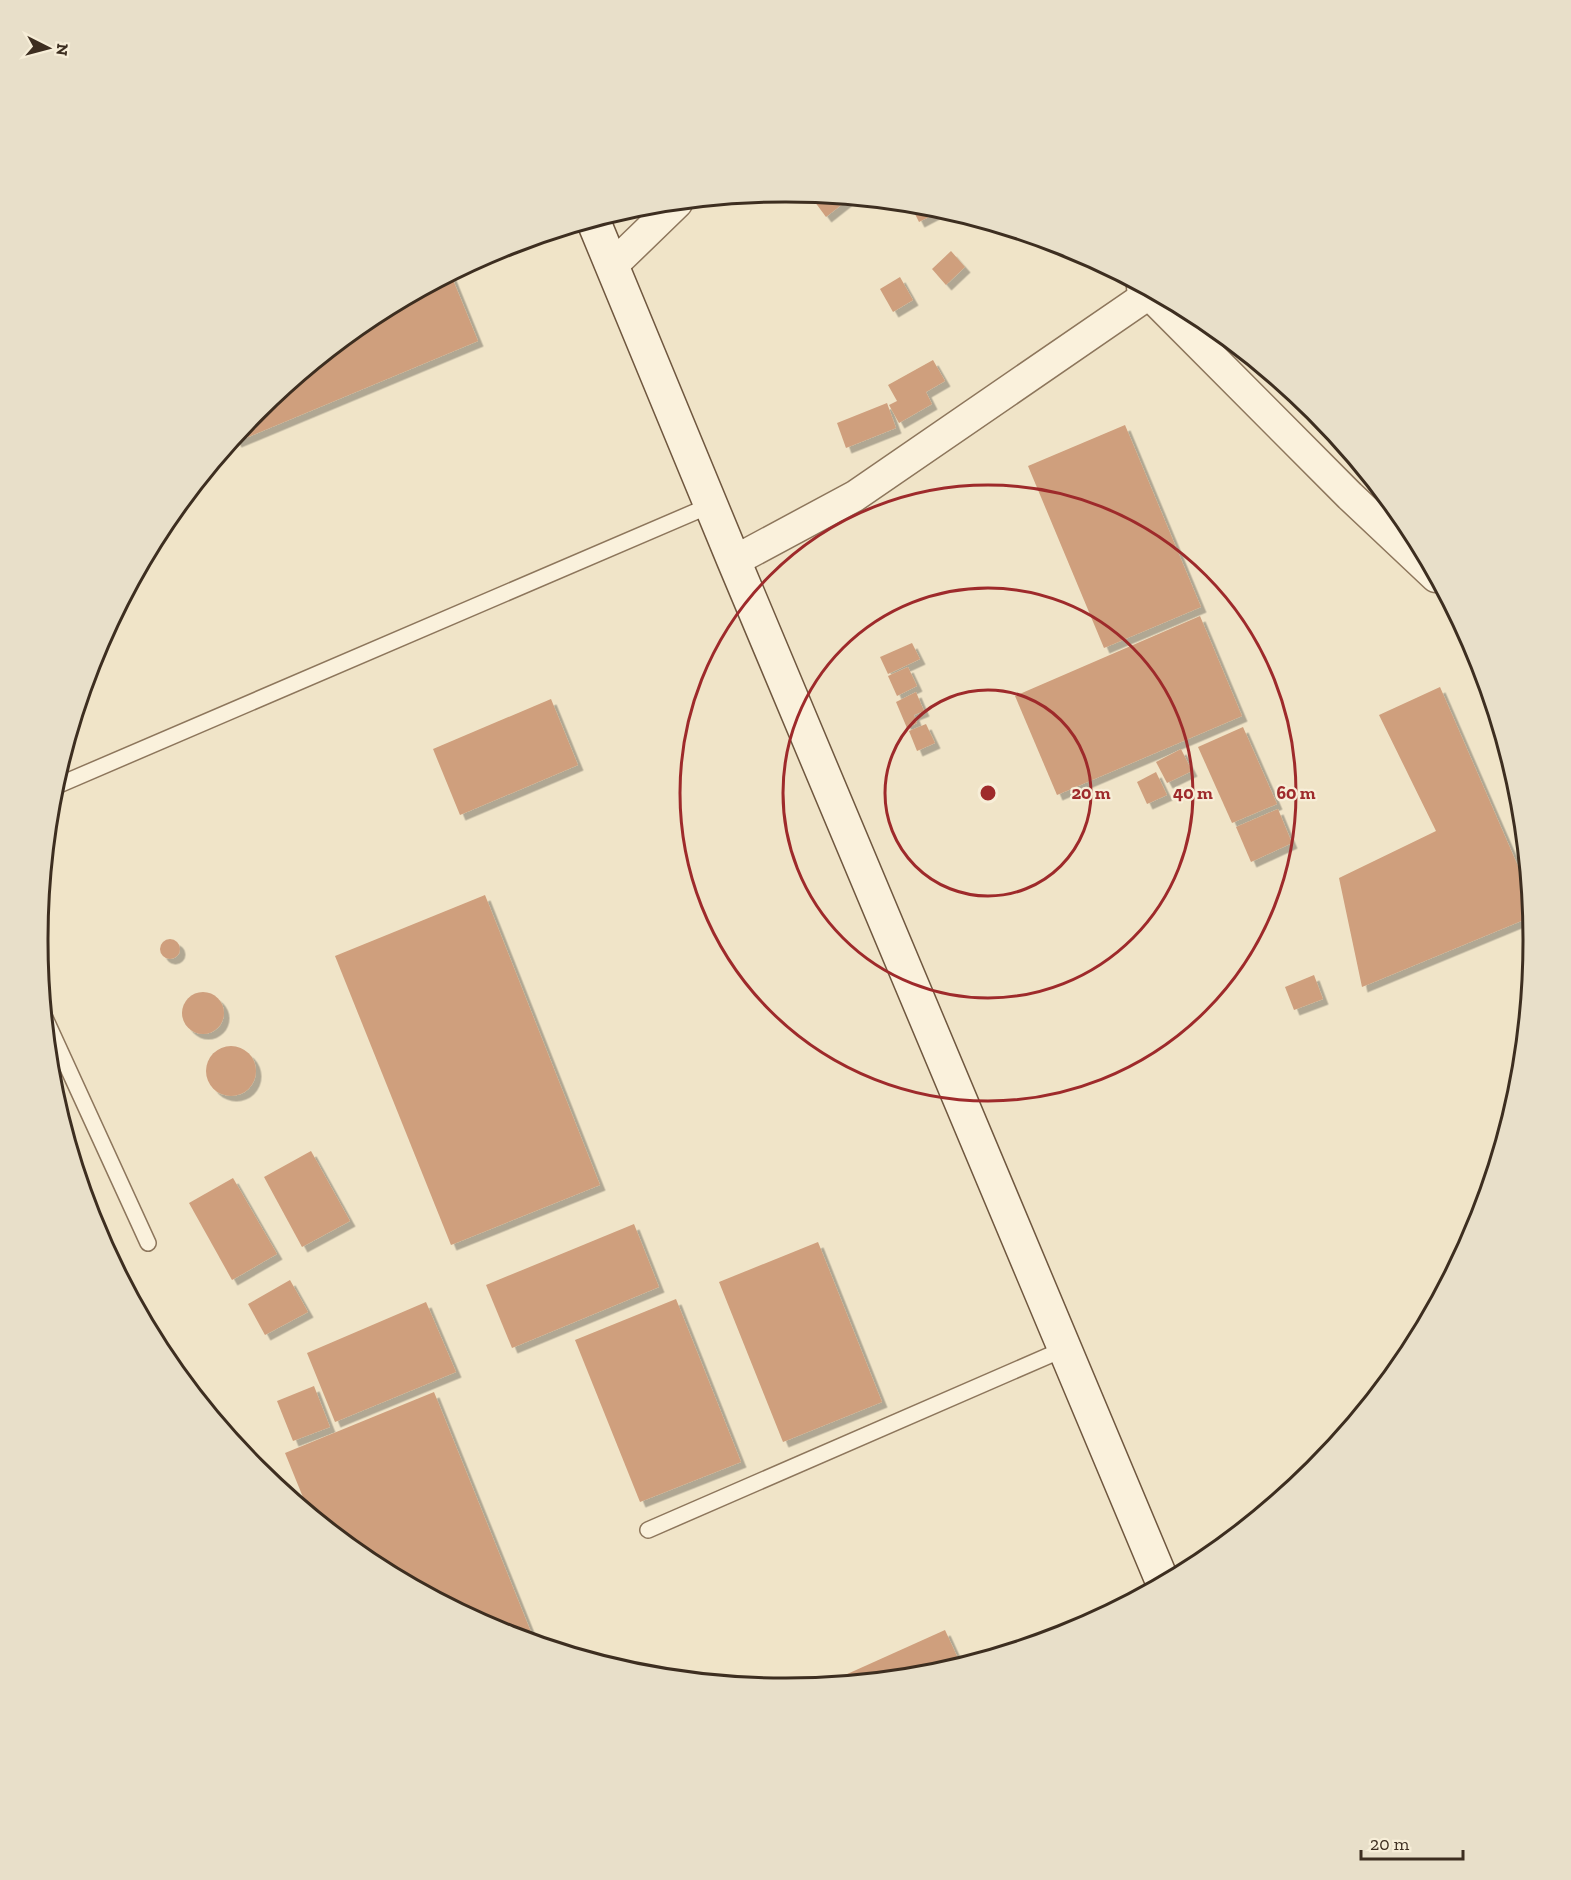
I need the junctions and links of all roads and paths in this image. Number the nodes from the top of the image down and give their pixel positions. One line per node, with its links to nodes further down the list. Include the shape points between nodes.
1 (667, 213): 3 (street)
2 (596, 228): 3 (main road)
3 (613, 265): 6 (main road)
4 (1141, 294): 8 (street, via 855,496)
5 (1159, 304): 7 (street)
6 (711, 505): 8 (main road); 9 (lane)
7 (1416, 559)
8 (734, 561): 12 (main road)
9 (65, 782)
10 (54, 1038): 11 (lane)
11 (148, 1242)
12 (1064, 1349): 13 (lane); 14 (main road)
13 (648, 1530)
14 (1159, 1576)

